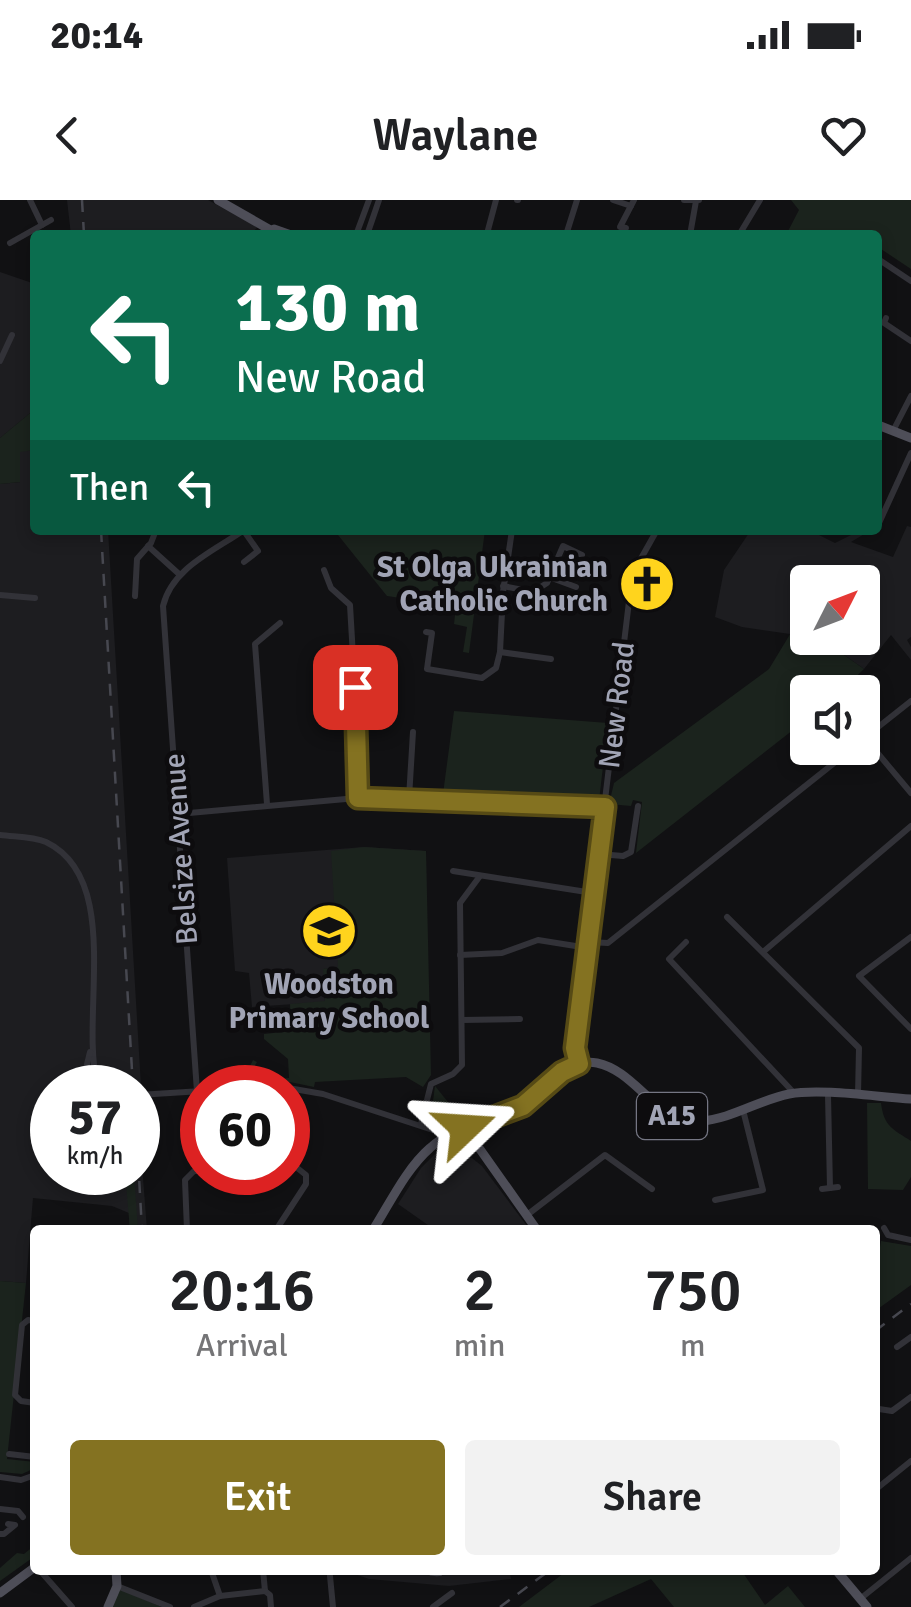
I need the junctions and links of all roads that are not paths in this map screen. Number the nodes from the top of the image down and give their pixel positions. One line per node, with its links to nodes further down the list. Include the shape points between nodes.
1 (30, 200): 13 (street)
2 (218, 200): 16 (main road)
3 (369, 200): 17 (street)
4 (379, 200): 18 (street)
5 (496, 200): 19 (street)
6 (577, 200): 20 (street)
7 (613, 200): 11 (street)
8 (684, 200): 10 (street)
9 (760, 200): 22 (street)
10 (698, 201): 21 (street)
11 (632, 203): 14 (street, via 620,227)
12 (51, 220): 13 (street)
13 (42, 225): 15 (street)
14 (626, 228)
15 (33, 230)
16 (274, 230)
17 (358, 230)
18 (369, 230)
19 (488, 230)
20 (568, 230)
21 (693, 230)
22 (742, 230)
23 (30, 231): 24 (street)
24 (10, 243)
25 (882, 262): 26 (street)
26 (911, 281)
27 (882, 321): 29 (street)
28 (12, 335): 30 (street)
29 (911, 341)
30 (0, 361)
31 (911, 396): 33 (street)
32 (882, 427): 33 (main road)
33 (893, 431): 34 (main road)
34 (911, 438)
35 (911, 454): 36 (street)
36 (882, 517)
37 (154, 535): 42 (street)
38 (237, 535): 46 (street)
39 (247, 535): 44 (street, via 258,551)
40 (511, 535): 48 (street)
41 (654, 535): 69 (street, New Road, via 631,585)
42 (148, 546): 46 (street); 51 (street, via 136,559)
43 (582, 555): 47 (street, via 563,546)
44 (244, 562)
45 (324, 570): 65 (street, via 331,588 350,605)
46 (179, 574): 70 (street, Belsize Avenue, via 163,606)
47 (549, 577): 48 (street, via 533,592); 49 (street)
48 (503, 586): 55 (street)
49 (576, 587)
50 (0, 595): 52 (street)
51 (135, 596)
52 (35, 598)
53 (280, 624): 67 (street, via 255,644)
54 (426, 632): 55 (street, via 432,633 427,668 482,678 496,668)
55 (500, 652): 56 (street)
56 (551, 659)
57 (911, 701): 58 (street)
58 (880, 726)
59 (414, 732): 66 (street)
60 (880, 758): 63 (street)
61 (832, 765): 80 (street, via 608,942)
62 (911, 776): 63 (street)
63 (903, 785): 64 (street)
64 (911, 793)
65 (358, 798): 66 (street); 67 (street)
66 (409, 798): 69 (street)
67 (267, 804): 70 (street)
68 (638, 806): 73 (street, via 631,852)
69 (605, 807): 73 (street, New Road)
70 (178, 814): 90 (street, Belsize Avenue)
71 (911, 826): 81 (street)
72 (0, 836): 86 (street, via 49,844 83,881 92,921)
73 (600, 854): 76 (street, New Road)
74 (453, 872): 75 (street)
75 (480, 876): 76 (street); 82 (street, via 460,904)
76 (594, 893): 80 (street, New Road)
77 (727, 917): 81 (street)
78 (911, 937): 85 (street, via 859,976)
79 (686, 942): 92 (street, via 669,959)
80 (589, 945): 82 (street, via 538,940 502,953); 87 (street, New Road, via 575,1048)
81 (763, 952): 94 (street, via 859,1048)
82 (460, 955): 84 (street)
83 (520, 1019): 84 (street)
84 (462, 1020): 97 (street, via 462,1066 431,1084)
85 (911, 1029)
86 (92, 1046): 88 (street); 89 (street)
87 (579, 1064): 96 (main road, A15, via 610,1069 684,1121); 98 (main road, via 523,1106)
88 (87, 1065)
89 (96, 1065)
90 (198, 1065)
91 (310, 1092): 97 (street)
92 (794, 1093): 93 (main road, A15); 96 (main road, A15)
93 (828, 1095): 94 (main road, A15); 100 (street)
94 (858, 1096): 95 (main road, A15)
95 (911, 1099)
96 (743, 1110): 104 (street, via 763,1190)
97 (421, 1124): 99 (street)
98 (465, 1128): 99 (main road); 105 (main road)
99 (449, 1136): 108 (main road, via 422,1156)
100 (830, 1188)
101 (652, 1189): 105 (street, via 605,1155)
102 (186, 1195): 106 (street)
103 (299, 1195): 107 (street)
104 (715, 1200)
105 (526, 1216): 109 (main road)
106 (187, 1225)
107 (279, 1225)
108 (377, 1225)
109 (533, 1225)
110 (884, 1228): 111 (street, via 888,1236)
111 (911, 1240)
112 (30, 1320): 116 (street, via 22,1325 15,1395)
113 (911, 1337): 114 (street)
114 (898, 1347)
115 (911, 1397): 117 (street, via 892,1411)
116 (30, 1402)
117 (880, 1409)
118 (10, 1454): 119 (street)
119 (30, 1456)
120 (911, 1461): 123 (street)
121 (30, 1476): 122 (street)
122 (0, 1478)
123 (880, 1486)
124 (0, 1509): 125 (street)
125 (23, 1517)
126 (8, 1524): 127 (street, via 14,1525)
127 (0, 1534)
128 (911, 1558): 141 (street)
129 (30, 1572): 138 (main road)
130 (45, 1575): 143 (street)
131 (116, 1575): 136 (main road)
132 (212, 1575): 140 (street)
133 (264, 1575): 137 (street)
134 (840, 1575): 141 (main road)
135 (330, 1576): 148 (street)
136 (117, 1586): 144 (main road); 145 (street)
137 (265, 1590): 140 (street); 147 (street)
138 (0, 1592)
139 (452, 1593): 149 (street)
140 (220, 1596): 142 (street)
141 (863, 1603)
142 (209, 1604): 146 (street)
143 (72, 1607)
144 (108, 1607)
145 (170, 1607)
146 (194, 1607)
147 (271, 1607)
148 (333, 1607)
149 (433, 1607)

